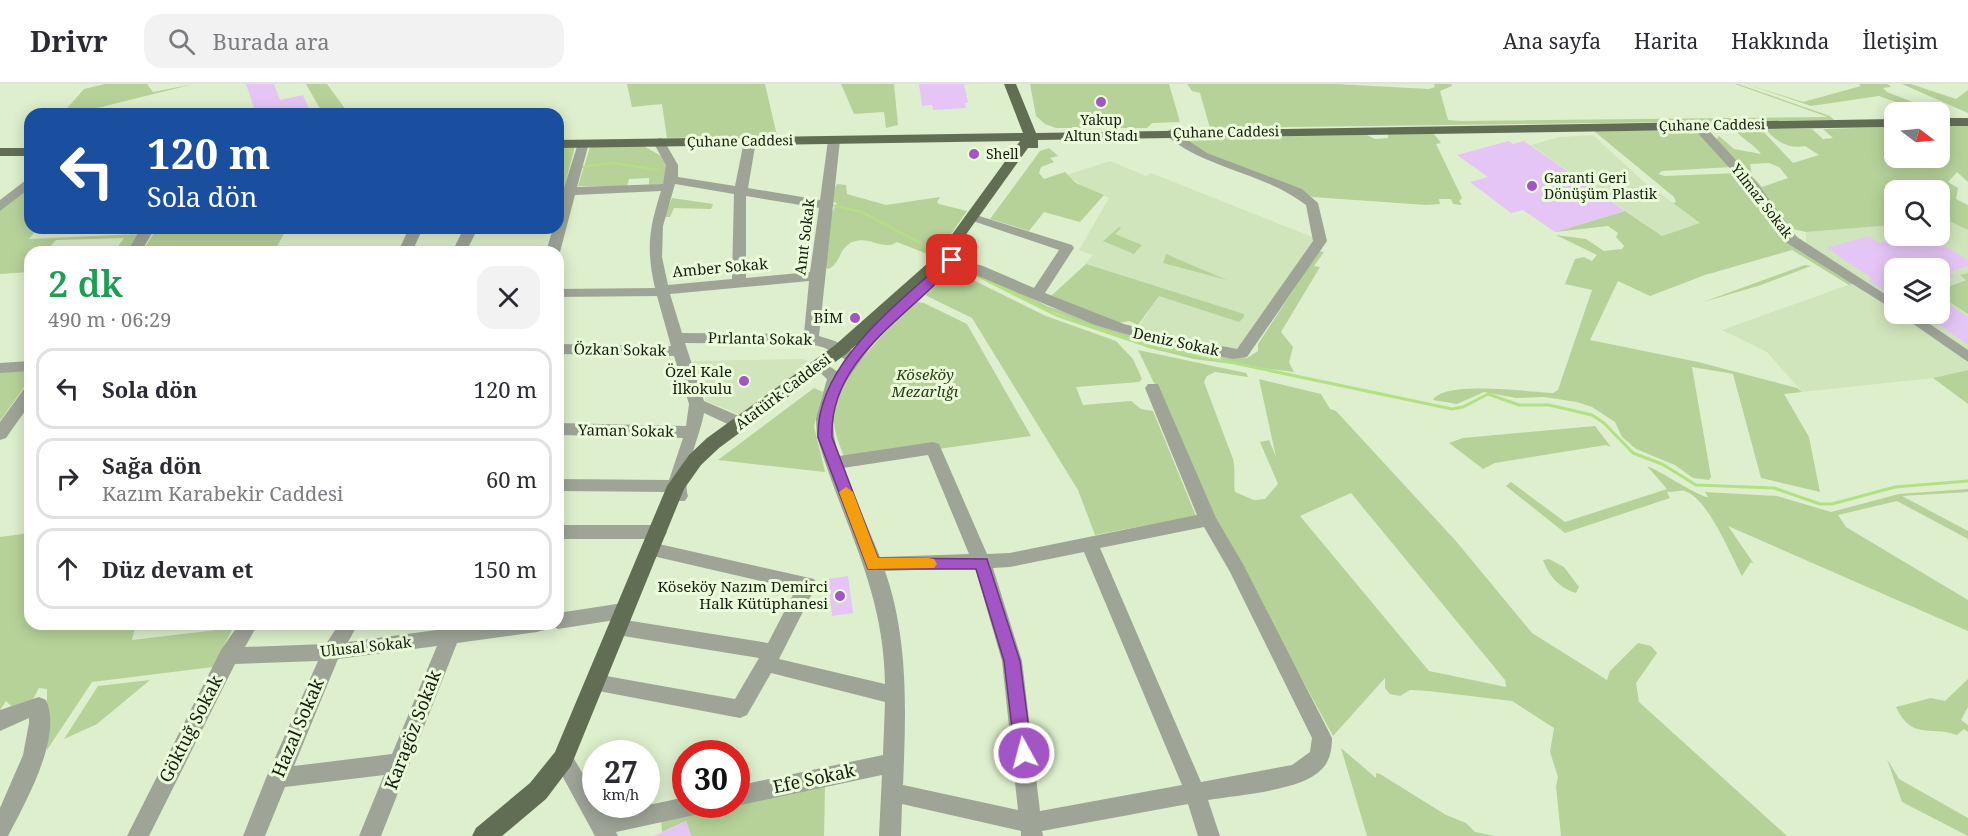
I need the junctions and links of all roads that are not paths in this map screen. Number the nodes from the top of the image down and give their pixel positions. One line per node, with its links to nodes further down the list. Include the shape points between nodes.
1 (1010, 84): 2 (main road)
2 (1024, 118): 8 (main road); 9 (main road); 14 (main road)
3 (1950, 122): 4 (main road)
4 (1968, 122)
5 (1884, 123): 6 (main road, Çuhane Caddesi)
6 (1697, 126): 7 (main road, Çuhane Caddesi); 31 (street, Yılmaz Sokak, via 1753,186 1792,240)
7 (1171, 133): 8 (main road, Çuhane Caddesi); 30 (street, Deniz Sokak, via 1191,150 1288,188 1312,203 1320,241 1242,353 1145,336)
8 (1071, 134): 14 (main road)
9 (1004, 136): 10 (main road, Çuhane Caddesi); 14 (main road, Çuhane Caddesi)
10 (834, 140): 11 (main road, Çuhane Caddesi); 22 (street, Anıt Sokak)
11 (750, 141): 12 (main road, Çuhane Caddesi); 20 (street)
12 (659, 142): 13 (main road, Çuhane Caddesi); 18 (street, via 672,165)
13 (583, 143): 15 (main road, Çuhane Caddesi); 21 (street)
14 (1030, 143): 24 (main road, Atatürk Caddesi)
15 (564, 144)
16 (24, 152): 17 (main road)
17 (2, 154)
18 (672, 180): 20 (street); 21 (street); 28 (street, via 654,231)
19 (24, 186): 23 (street)
20 (741, 188): 22 (street); 27 (street)
21 (564, 192)
22 (826, 205): 26 (street, Anıt Sokak)
23 (0, 207)
24 (976, 219): 25 (main road, Atatürk Caddesi); 30 (street, via 1067,248)
25 (947, 259): 30 (street, Deniz Sokak, via 971,265); 33 (main road, Atatürk Caddesi); 37 (main road, Atatürk Caddesi)
26 (817, 276): 27 (street, Amber Sokak); 34 (street, Anıt Sokak)
27 (739, 282): 28 (street, Amber Sokak)
28 (662, 291): 29 (street, Amber Sokak); 35 (street)
29 (564, 293)
30 (1036, 296)
31 (1884, 300)
32 (1920, 324): 38 (street)
33 (870, 337): 37 (main road, Atatürk Caddesi); 43 (street)
34 (811, 339): 35 (street, Pırlanta Sokak); 37 (street, Pırlanta Sokak)
35 (679, 345): 36 (street, Özkan Sokak); 45 (street)
36 (564, 349)
37 (844, 353): 41 (main road, Atatürk Caddesi)
38 (1968, 357)
39 (24, 366): 40 (street)
40 (0, 368)
41 (824, 368): 43 (street, via 836,378); 46 (main road, Atatürk Caddesi); 52 (main road, Atatürk Caddesi, via 711,458)
42 (1153, 388): 53 (street)
43 (831, 393): 50 (street, via 824,427)
44 (24, 401): 49 (street)
45 (697, 405): 46 (street); 48 (street)
46 (742, 424): 52 (main road, Atatürk Caddesi, via 701,454)
47 (564, 429): 48 (street, Yaman Sokak)
48 (693, 432): 52 (street)
49 (0, 434)
50 (835, 463): 57 (street, via 933,448); 58 (street)
51 (564, 485): 52 (street)
52 (678, 491): 55 (main road, Atatürk Caddesi)
53 (1208, 519): 56 (street); 75 (street, via 1319,728 1323,751 1317,762 1292,775)
54 (564, 532): 55 (street)
55 (656, 536): 59 (main road, Atatürk Caddesi); 66 (street, via 808,584)
56 (1089, 542): 57 (street); 75 (street)
57 (982, 563): 58 (street); 78 (street, via 1012,661)
58 (873, 564): 68 (street, via 891,641)
59 (620, 619): 60 (street); 66 (street); 67 (main road, Atatürk Caddesi)
60 (564, 621)
61 (245, 630): 65 (street, Göktuğ Sokak)
62 (345, 630): 64 (street, Hazal Sokak)
63 (452, 631): 64 (street, Ulusal Sokak); 71 (street, Karagöz Sokak)
64 (331, 652): 65 (street, Ulusal Sokak); 73 (street, Hazal Sokak)
65 (228, 656): 82 (street, Göktuğ Sokak)
66 (770, 658): 67 (street, via 740,709); 68 (street)
67 (595, 683): 70 (main road, Atatürk Caddesi)
68 (893, 695): 72 (street)
69 (0, 722): 79 (street, via 39,706 38,742 26,778)
70 (563, 759): 80 (street); 85 (main road, Atatürk Caddesi, via 538,791)
71 (401, 763): 73 (street); 84 (street, Karagöz Sokak)
72 (892, 763): 74 (street); 76 (street, Efe Sokak)
73 (276, 778): 83 (street, Hazal Sokak)
74 (891, 792): 78 (street); 86 (street)
75 (1195, 792): 78 (street); 87 (street)
76 (750, 793)
77 (672, 811): 80 (street)
78 (1032, 829)
79 (0, 830)
80 (604, 830)
81 (132, 836): 82 (street)
82 (138, 836)
83 (254, 836)
84 (370, 836)
85 (484, 836)
86 (890, 836)
87 (1209, 836)

